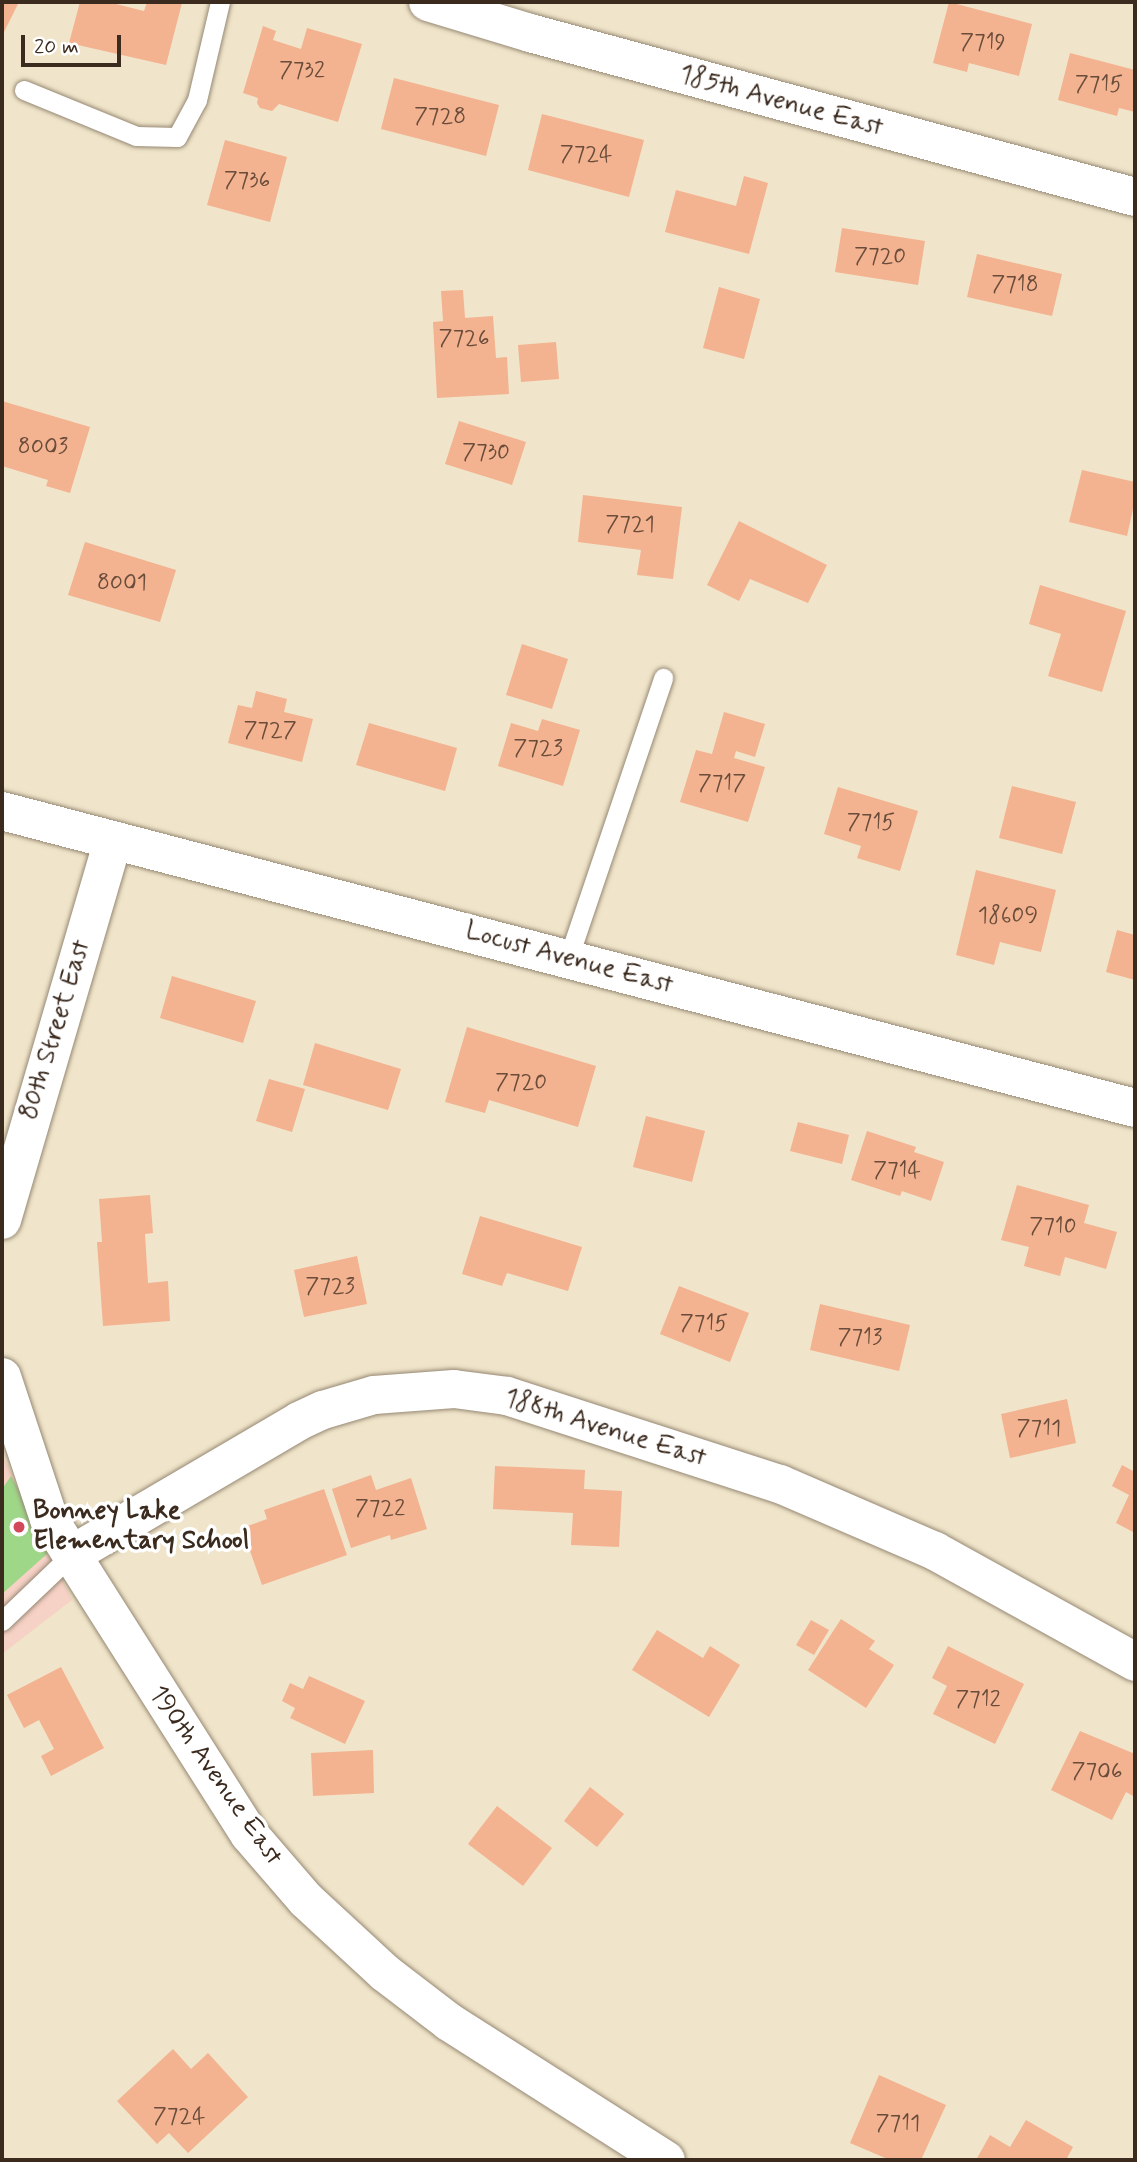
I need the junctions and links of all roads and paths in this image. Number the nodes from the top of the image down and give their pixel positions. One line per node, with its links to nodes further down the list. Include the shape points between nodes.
1 (220, 2): 3 (lane, via 197,100 177,137 136,136)
2 (428, 2): 4 (street, 185th Avenue East)
3 (24, 90)
4 (1135, 197)
5 (663, 678): 8 (lane)
6 (2, 811): 7 (street, Locust Avenue East)
7 (113, 841): 8 (street, Locust Avenue East); 10 (street, 80th Street East)
8 (568, 959): 9 (street, Locust Avenue East)
9 (1135, 1108)
10 (2, 1220)
11 (2, 1377): 12 (street)
12 (9, 1432): 13 (street)
13 (71, 1555): 14 (lane); 15 (street, 188th Avenue East, via 299,1420 374,1395 454,1389 507,1396 791,1489 935,1551); 16 (street, 190th Avenue East, via 249,1834 306,1900 385,1973 449,2022)
14 (2, 1621)
15 (1135, 1662)
16 (666, 2160)

